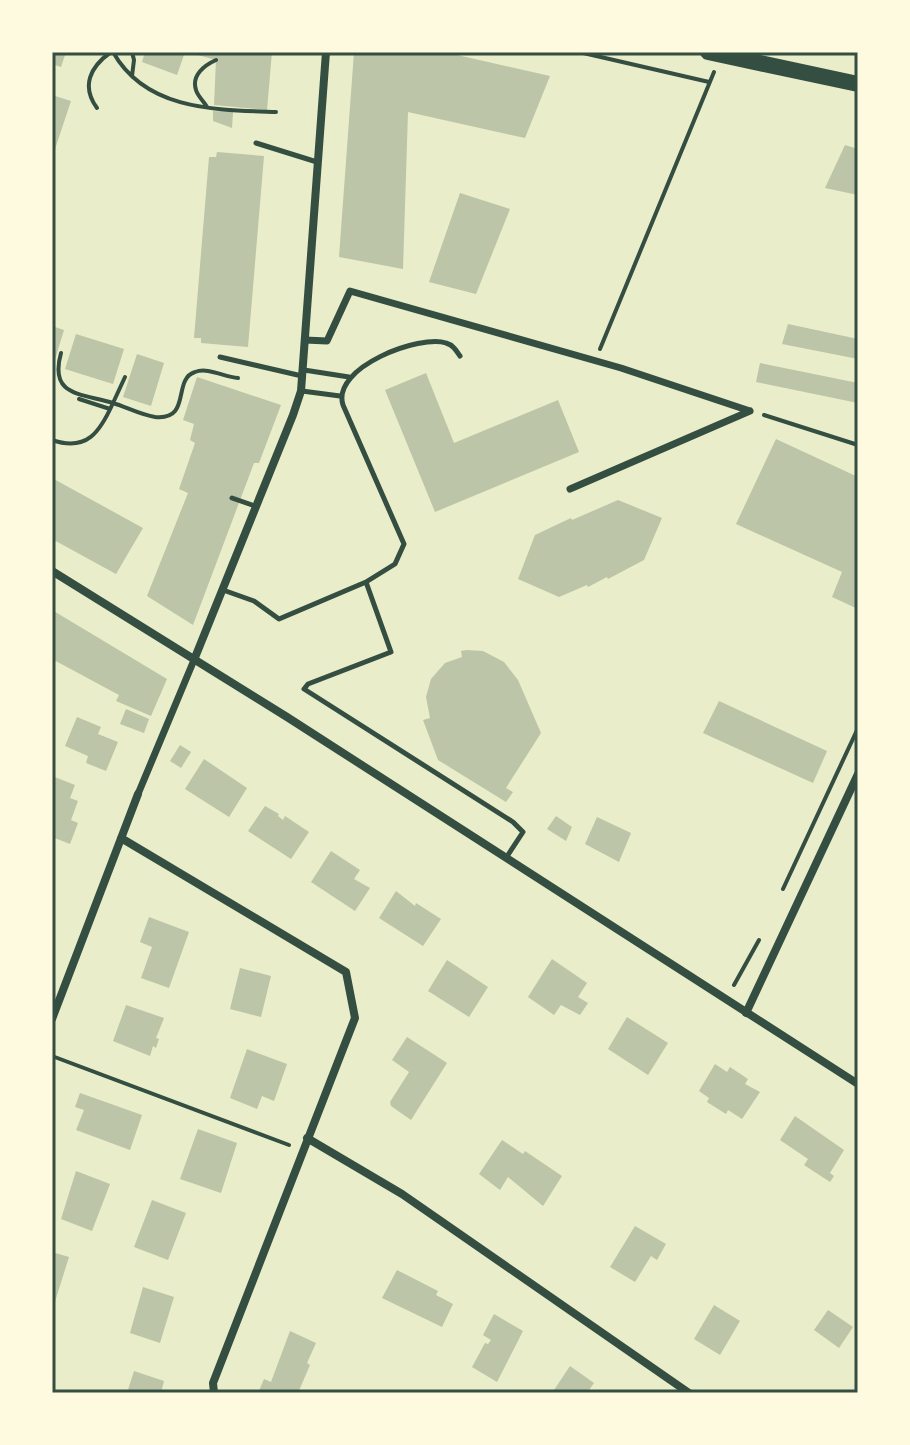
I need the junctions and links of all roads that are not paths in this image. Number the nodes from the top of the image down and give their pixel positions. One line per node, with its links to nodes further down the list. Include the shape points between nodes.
1 (326, 52): 5 (street)
2 (714, 54): 3 (main road)
3 (858, 84)
4 (256, 143): 5 (lane)
5 (318, 163): 6 (street)
6 (305, 340): 9 (street); 13 (street, via 327,341 350,291 596,360 750,411)
7 (460, 356): 10 (lane, via 447,343 427,342 375,359)
8 (220, 357): 9 (lane)
9 (304, 373): 10 (lane); 11 (street)
10 (349, 377): 12 (lane)
11 (301, 391): 12 (lane); 15 (street)
12 (340, 396): 17 (lane, via 404,544 395,564)
13 (570, 489)
14 (232, 498): 15 (lane)
15 (256, 506): 18 (street)
16 (52, 571): 19 (street)
17 (366, 582): 18 (lane, via 279,619 254,601); 23 (lane, via 391,652 304,689 513,822 523,832)
18 (222, 590): 19 (street)
19 (194, 660): 21 (street); 23 (street)
20 (858, 774): 24 (street)
21 (138, 794): 22 (street)
22 (121, 838): 25 (street); 27 (street, via 346,972 355,1018)
23 (506, 858): 24 (street)
24 (746, 1013): 26 (street)
25 (52, 1019)
26 (858, 1084)
27 (307, 1138): 28 (street, via 213,1383); 29 (street, via 402,1194)
28 (214, 1393)
29 (689, 1393)

